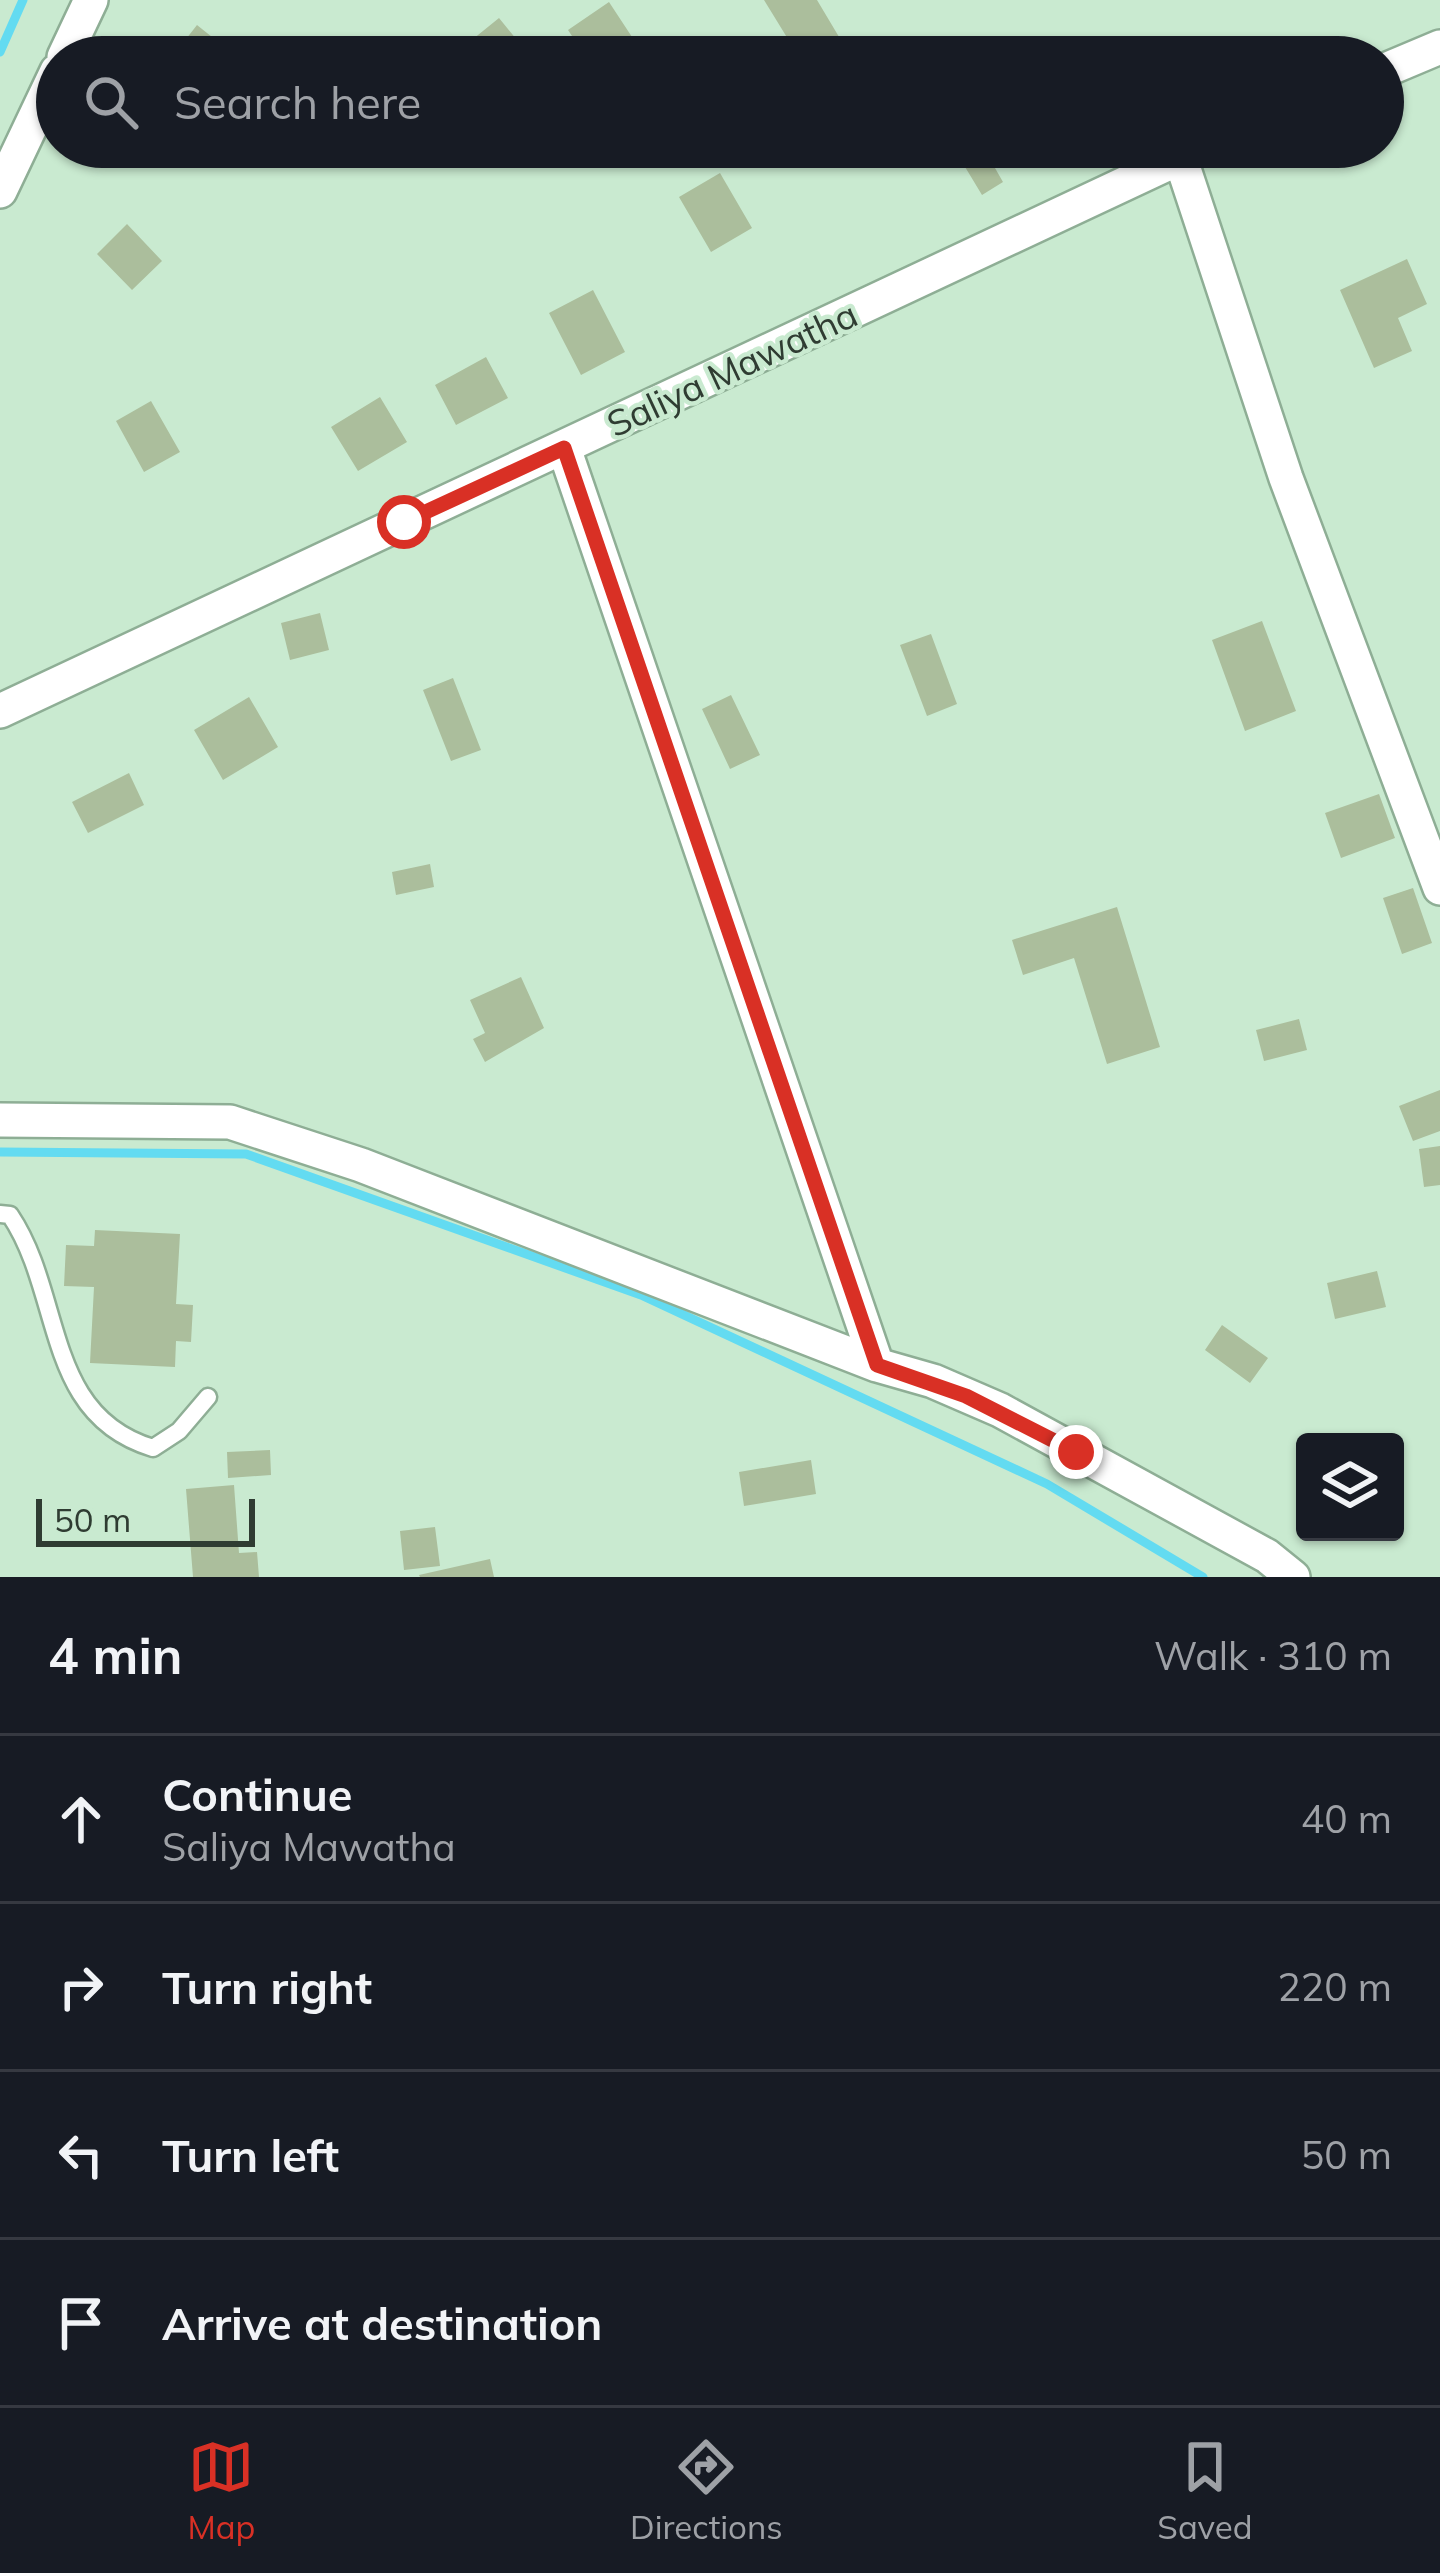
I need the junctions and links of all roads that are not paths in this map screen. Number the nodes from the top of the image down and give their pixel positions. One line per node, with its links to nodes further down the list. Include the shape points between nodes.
1 (91, 0): 2 (street)
2 (74, 36)
3 (1440, 47): 4 (street)
4 (1404, 62)
5 (36, 115): 8 (street)
6 (1157, 168): 9 (street, Saliya Mawatha)
7 (1196, 168): 11 (street, via 1286,478)
8 (0, 191)
9 (564, 448): 10 (street, Saliya Mawatha); 14 (street)
10 (0, 711)
11 (1440, 888)
12 (0, 1120): 14 (street, via 230,1122)
13 (0, 1214): 15 (lane, via 10,1215 26,1239 85,1405 120,1438 153,1448)
14 (877, 1365): 16 (street, via 1000,1411)
15 (208, 1397)
16 (1293, 1577)

